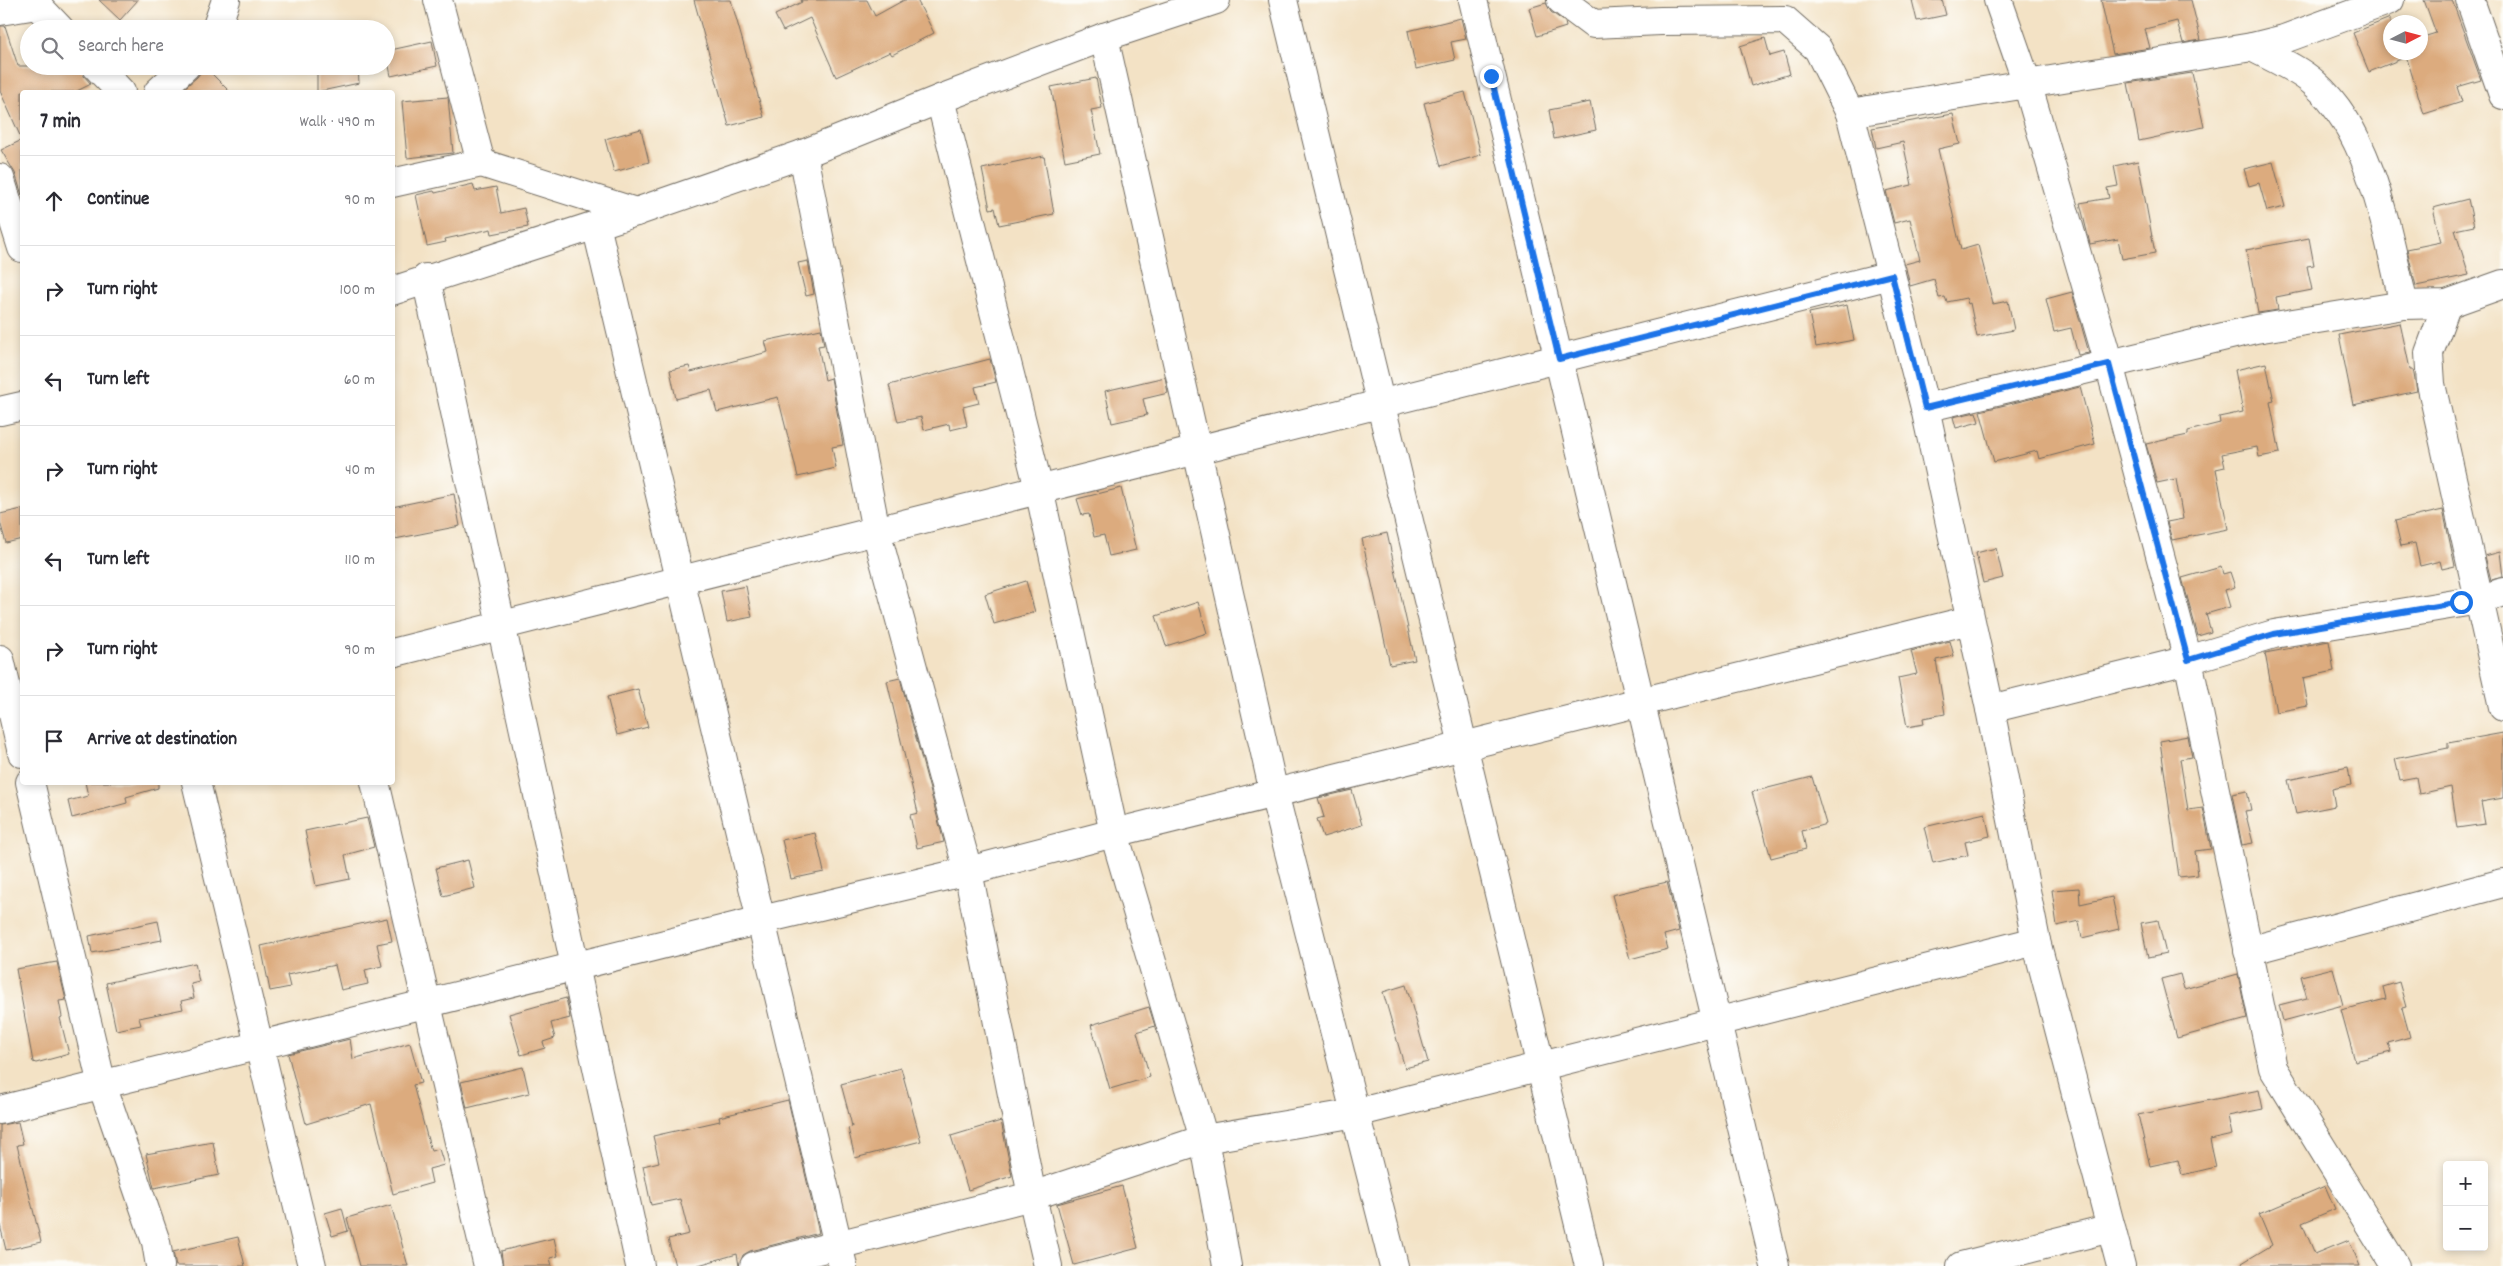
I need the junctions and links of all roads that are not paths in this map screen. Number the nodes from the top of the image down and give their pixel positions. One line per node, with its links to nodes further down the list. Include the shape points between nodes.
1 (226, 0): 13 (street)
2 (438, 0): 25 (street)
3 (1216, 0): 14 (street)
4 (1283, 0): 40 (street)
5 (1473, 0): 38 (street)
6 (1560, 0): 23 (street, via 1593,24 1785,20 1818,49)
7 (1998, 0): 18 (street)
8 (2390, 0): 15 (street, via 2284,39)
9 (2470, 0): 21 (street)
10 (37, 2): 11 (street); 12 (street)
11 (0, 11)
12 (52, 20)
13 (219, 20)
14 (1104, 37): 22 (street); 44 (street)
15 (2252, 47): 18 (street); 37 (street, via 2313,81 2337,105 2377,193)
16 (104, 75): 19 (street)
17 (176, 75): 20 (street)
18 (2028, 83): 23 (street); 39 (street)
19 (118, 90)
20 (160, 90)
21 (2503, 95)
22 (940, 99): 24 (street); 45 (street)
23 (1850, 113): 32 (street)
24 (803, 154): 28 (street); 46 (street)
25 (481, 163): 27 (street); 28 (street)
26 (0, 178): 29 (street)
27 (395, 182)
28 (636, 212): 30 (street)
29 (13, 223): 31 (street)
30 (596, 225): 33 (street); 47 (street)
31 (20, 242)
32 (1892, 275): 38 (street); 42 (street)
33 (426, 278): 35 (street); 50 (street)
34 (2503, 284): 36 (street)
35 (395, 289)
36 (2447, 304): 37 (street); 48 (street, via 2429,353 2431,384 2477,583)
37 (2404, 305): 39 (street, via 2256,329)
38 (1559, 359): 40 (street); 54 (street)
39 (2109, 364): 42 (street); 53 (street)
40 (1381, 404): 44 (street); 57 (street)
41 (20, 407): 43 (street)
42 (1925, 408): 49 (street)
43 (0, 412)
44 (1197, 450): 45 (street); 62 (street)
45 (1039, 489): 46 (street); 63 (street)
46 (876, 531): 47 (street); 64 (street)
47 (680, 581): 50 (street); 66 (street)
48 (2491, 596): 53 (street, via 2274,634); 55 (street)
49 (1970, 620): 54 (street); 56 (street)
50 (502, 626): 51 (street); 69 (street)
51 (395, 652)
52 (0, 659): 58 (street)
53 (2188, 660): 56 (street); 68 (street)
54 (1641, 702): 57 (street); 71 (street)
55 (2503, 707)
56 (1990, 709): 67 (street)
57 (1463, 746): 62 (street); 73 (street)
58 (17, 750)
59 (31, 785): 74 (street)
60 (197, 785): 72 (street)
61 (376, 785): 70 (street)
62 (1274, 793): 63 (street); 76 (street)
63 (1114, 833): 64 (street); 77 (street)
64 (968, 871): 66 (street); 78 (street)
65 (2503, 883): 68 (street)
66 (761, 920): 69 (street); 80 (street)
67 (2036, 941): 71 (street); 79 (street)
68 (2248, 951): 93 (street, via 2273,1068)
69 (575, 967): 70 (street); 84 (street)
70 (427, 1004): 72 (street); 83 (street)
71 (1717, 1022): 73 (street); 90 (street)
72 (259, 1046): 74 (street); 82 (street)
73 (1540, 1067): 76 (street); 89 (street)
74 (102, 1085): 75 (street); 81 (street, via 156,1242)
75 (0, 1110)
76 (1356, 1113): 77 (street); 88 (street)
77 (1204, 1139): 78 (street); 87 (street)
78 (1032, 1196): 80 (street); 86 (street)
79 (2111, 1228): 91 (street); 92 (street)
80 (841, 1255): 85 (street)
81 (160, 1266)
82 (312, 1266)
83 (488, 1266)
84 (640, 1266)
85 (754, 1266)
86 (1048, 1266)
87 (1227, 1266)
88 (1394, 1266)
89 (1588, 1266)
90 (1775, 1266)
91 (1961, 1266)
92 (2121, 1266)
93 (2395, 1266)

